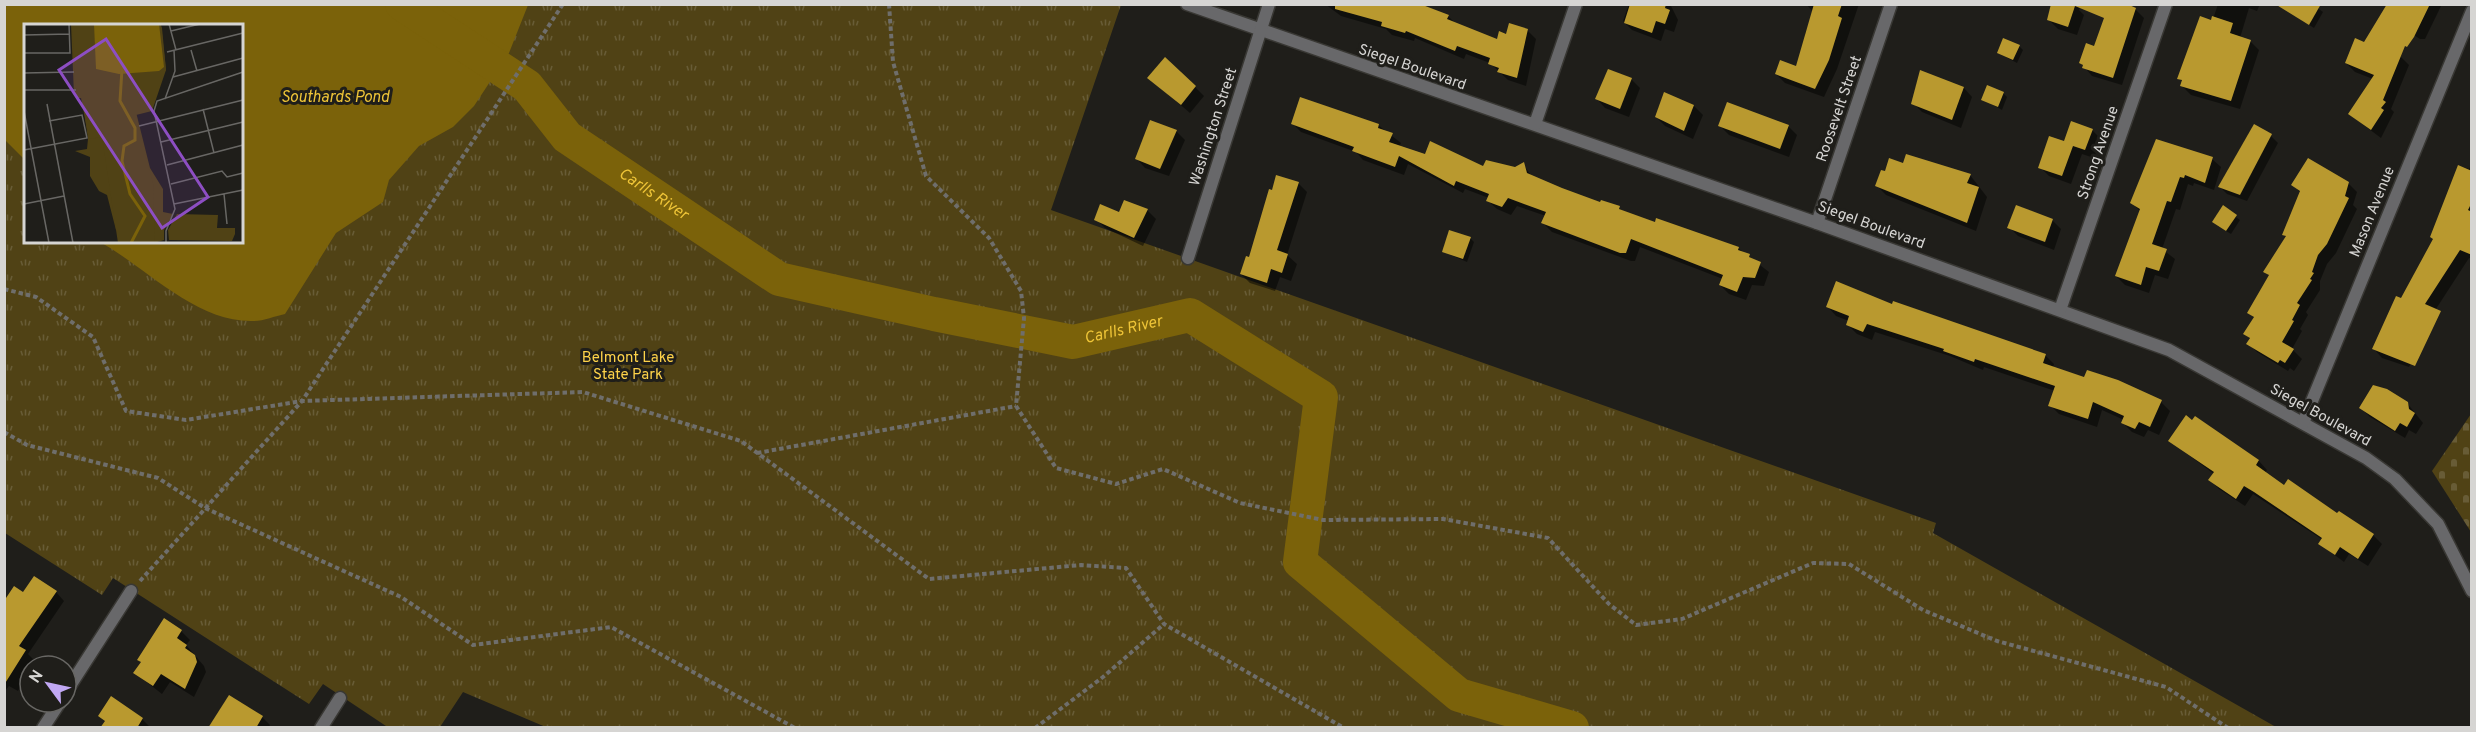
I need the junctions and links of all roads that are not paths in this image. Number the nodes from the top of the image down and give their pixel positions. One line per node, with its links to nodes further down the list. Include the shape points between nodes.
1 (1187, 4): 7 (street, Siegel Boulevard)
2 (1269, 4): 7 (street, Washington Street)
3 (1576, 4): 8 (street)
4 (1891, 4): 9 (street, Roosevelt Street)
5 (2166, 4): 11 (street, Strong Avenue)
6 (2472, 11): 12 (street, Mason Avenue)
7 (1260, 32): 8 (street, Siegel Boulevard); 10 (street, Washington Street)
8 (1535, 124): 9 (street, Siegel Boulevard)
9 (1817, 223): 11 (street, Siegel Boulevard)
10 (1188, 258)
11 (2060, 310): 12 (street, Siegel Boulevard, via 2169,350)
12 (2303, 423): 14 (street, Siegel Boulevard, via 2395,479 2438,525)
13 (131, 591): 15 (street)
14 (2472, 591)
15 (78, 673)
16 (340, 698): 19 (street)
17 (52, 714): 18 (street)
18 (43, 728)
19 (321, 728)

